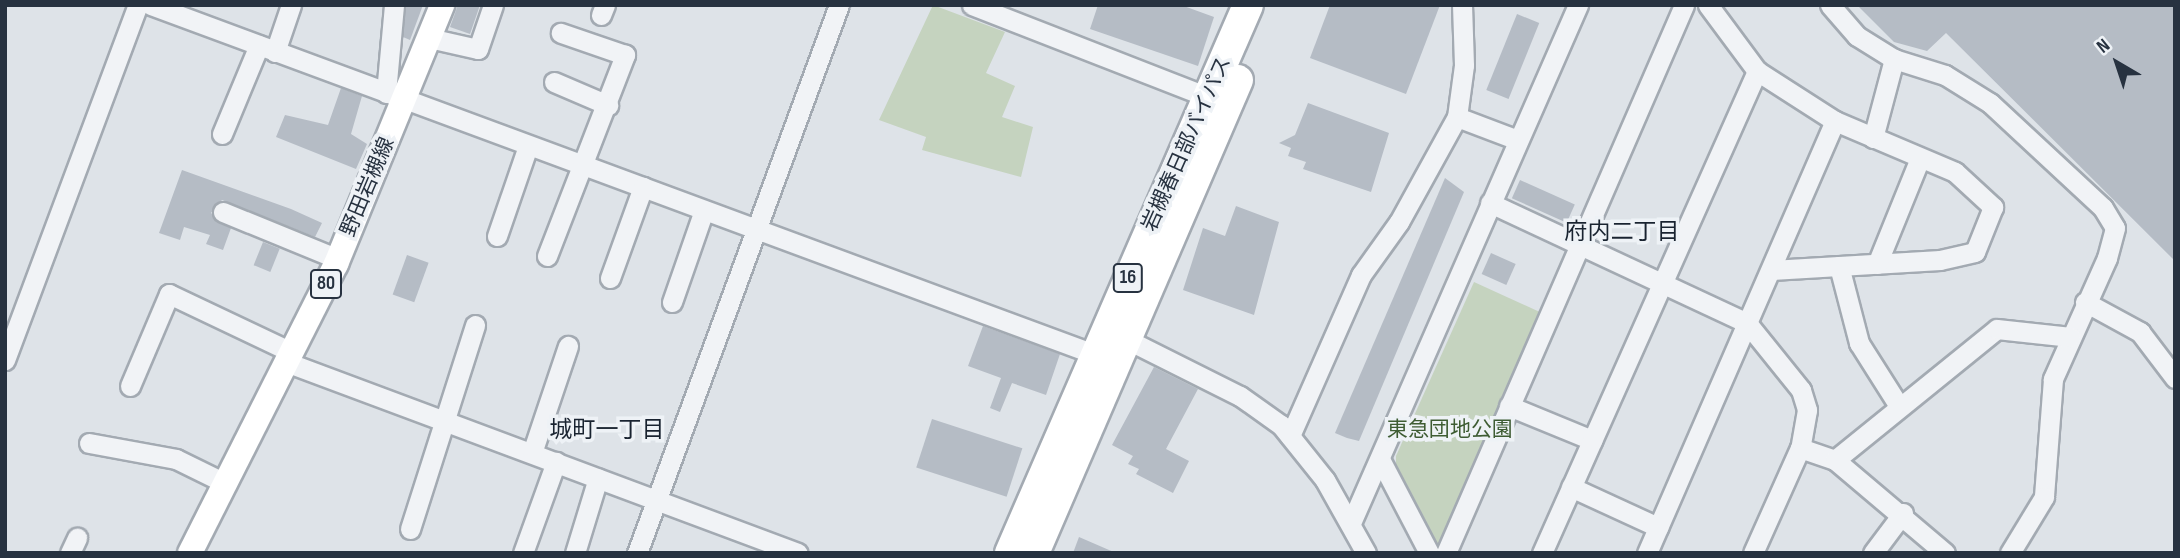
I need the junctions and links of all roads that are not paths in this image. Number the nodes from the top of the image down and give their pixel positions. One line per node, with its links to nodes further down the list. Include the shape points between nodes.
1 (138, 5): 56 (street)
2 (151, 5): 18 (street)
3 (291, 5): 18 (street)
4 (394, 5): 22 (street)
5 (442, 5): 17 (main road, 野田岩槻線 / 80)
6 (493, 5): 17 (street, via 478,49)
7 (839, 5): 37 (street)
8 (972, 5): 23 (street)
9 (1248, 5): 23 (highway, 岩槻春日部バイパス / 16)
10 (1269, 5): 52 (highway, 岩槻春日部バイパス / 16)
11 (1462, 5): 25 (street, via 1464,65)
12 (1578, 5): 29 (street)
13 (1684, 5): 39 (street)
14 (1708, 5): 20 (street)
15 (1830, 5): 19 (street, via 1857,36)
16 (561, 33): 24 (street, via 625,55)
17 (429, 38): 22 (main road, 野田岩槻線 / 80)
18 (267, 48): 22 (street); 27 (street)
19 (1894, 60): 28 (street); 48 (street, via 1945,75 1990,103 2103,208 2115,228 2108,258)
20 (1757, 71): 26 (street); 46 (street)
21 (554, 82): 24 (street)
22 (396, 97): 30 (street); 41 (main road, 野田岩槻線 / 80)
23 (1208, 97): 54 (highway, 岩槻春日部バイパス / 16)
24 (608, 105): 32 (street)
25 (1457, 117): 29 (street); 62 (street, via 1399,222 1361,275)
26 (1835, 121): 28 (street); 44 (street)
27 (222, 134)
28 (1873, 138): 31 (street)
29 (1518, 141): 34 (street)
30 (528, 146): 32 (street); 38 (street)
31 (1920, 158): 42 (street); 42 (street, via 1955,172 1993,207 1975,252)
32 (586, 167): 33 (street); 40 (street)
33 (643, 187): 35 (street); 45 (street)
34 (1490, 203): 39 (street); 68 (street)
35 (704, 209): 37 (street); 47 (street)
36 (223, 212): 41 (street)
37 (760, 230): 54 (street); 73 (street)
38 (497, 236)
39 (1580, 243): 46 (street); 59 (street)
40 (547, 256)
41 (338, 259): 55 (main road, 野田岩槻線 / 80)
42 (1877, 264): 43 (street)
43 (1839, 266): 44 (street); 60 (street, via 1858,343)
44 (1771, 270): 49 (street)
45 (610, 278)
46 (1662, 283): 49 (street); 63 (street)
47 (672, 302)
48 (2085, 302): 51 (street); 57 (street, via 2140,332)
49 (1747, 323): 65 (street, via 1801,390 1807,410); 76 (street)
50 (475, 325): 61 (street)
51 (2070, 337): 60 (street, via 1997,329); 93 (street, via 2053,379 2044,497)
52 (1128, 340): 62 (street, via 1240,396); 85 (highway, 岩槻春日部バイパス / 16)
53 (568, 346): 66 (street)
54 (1094, 354): 84 (highway, 岩槻春日部バイパス / 16)
55 (289, 357): 58 (street, via 169,294); 61 (street); 71 (main road, 野田岩槻線 / 80)
56 (5, 360)
57 (2175, 378)
58 (130, 386)
59 (1509, 406): 63 (street); 88 (street)
60 (1899, 406): 67 (street)
61 (442, 420): 66 (street); 77 (street)
62 (1290, 436): 75 (street)
63 (1592, 440): 72 (street)
64 (89, 443): 71 (street, via 176,460)
65 (1800, 448): 67 (street); 78 (street)
66 (532, 453): 69 (street)
67 (1835, 460): 74 (street)
68 (1381, 461): 75 (street); 87 (street)
69 (556, 462): 70 (street); 80 (street)
70 (598, 478): 73 (street); 81 (street)
71 (225, 483): 79 (main road, 野田岩槻線 / 80)
72 (1571, 487): 76 (street); 89 (street)
73 (656, 500): 82 (street); 83 (street)
74 (1903, 513): 91 (street); 92 (street)
75 (1351, 523): 86 (street)
76 (1658, 527): 90 (street)
77 (410, 529)
78 (1756, 552)
79 (190, 553)
80 (523, 553)
81 (575, 553)
82 (637, 553)
83 (798, 553)
84 (1010, 553)
85 (1034, 553)
86 (1366, 553)
87 (1429, 553)
88 (1446, 553)
89 (1542, 553)
90 (1647, 553)
91 (1873, 553)
92 (1945, 553)
93 (2010, 553)

